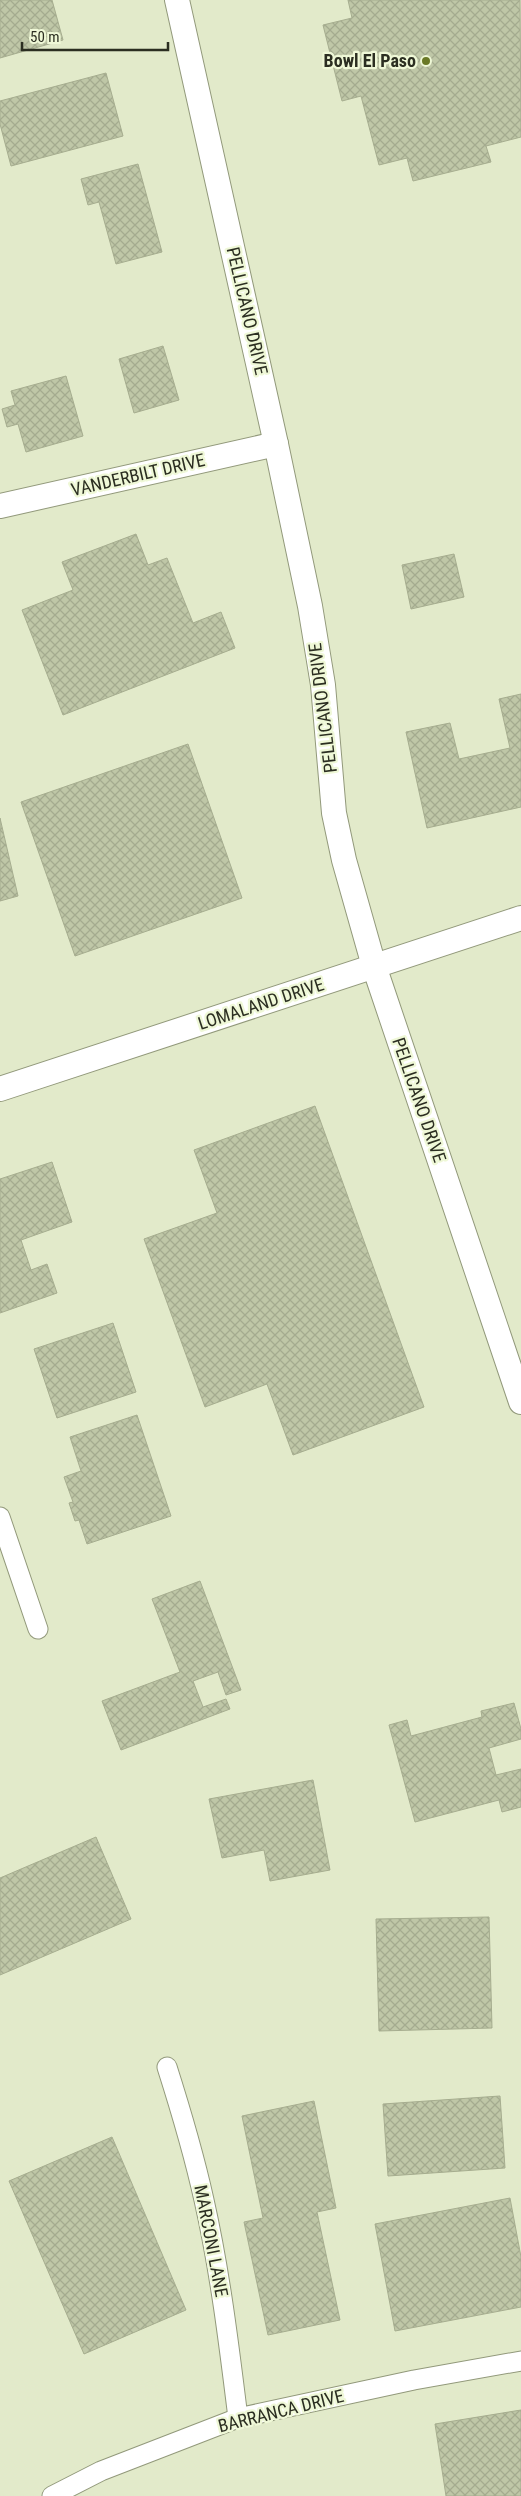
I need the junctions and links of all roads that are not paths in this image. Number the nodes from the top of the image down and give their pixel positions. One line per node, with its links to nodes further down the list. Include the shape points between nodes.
1 (177, 0): 2 (street, PELLICANO DRIVE)
2 (276, 444): 3 (street, VANDERBILT DRIVE); 5 (street, PELLICANO DRIVE, via 310,606 322,685 334,813 355,904)
3 (0, 506)
4 (521, 918): 5 (street, LOMALAND DRIVE)
5 (374, 966): 6 (street, LOMALAND DRIVE); 7 (street, PELLICANO DRIVE)
6 (0, 1089)
7 (521, 1402)
8 (0, 1517): 9 (street)
9 (38, 1629)
10 (167, 2068): 12 (street, MARCONI LANE, via 204,2200 229,2343)
11 (521, 2361): 12 (street, BARRANCA DRIVE, via 414,2380)
12 (238, 2418): 13 (street, BARRANCA DRIVE, via 102,2471)
13 (52, 2496)

